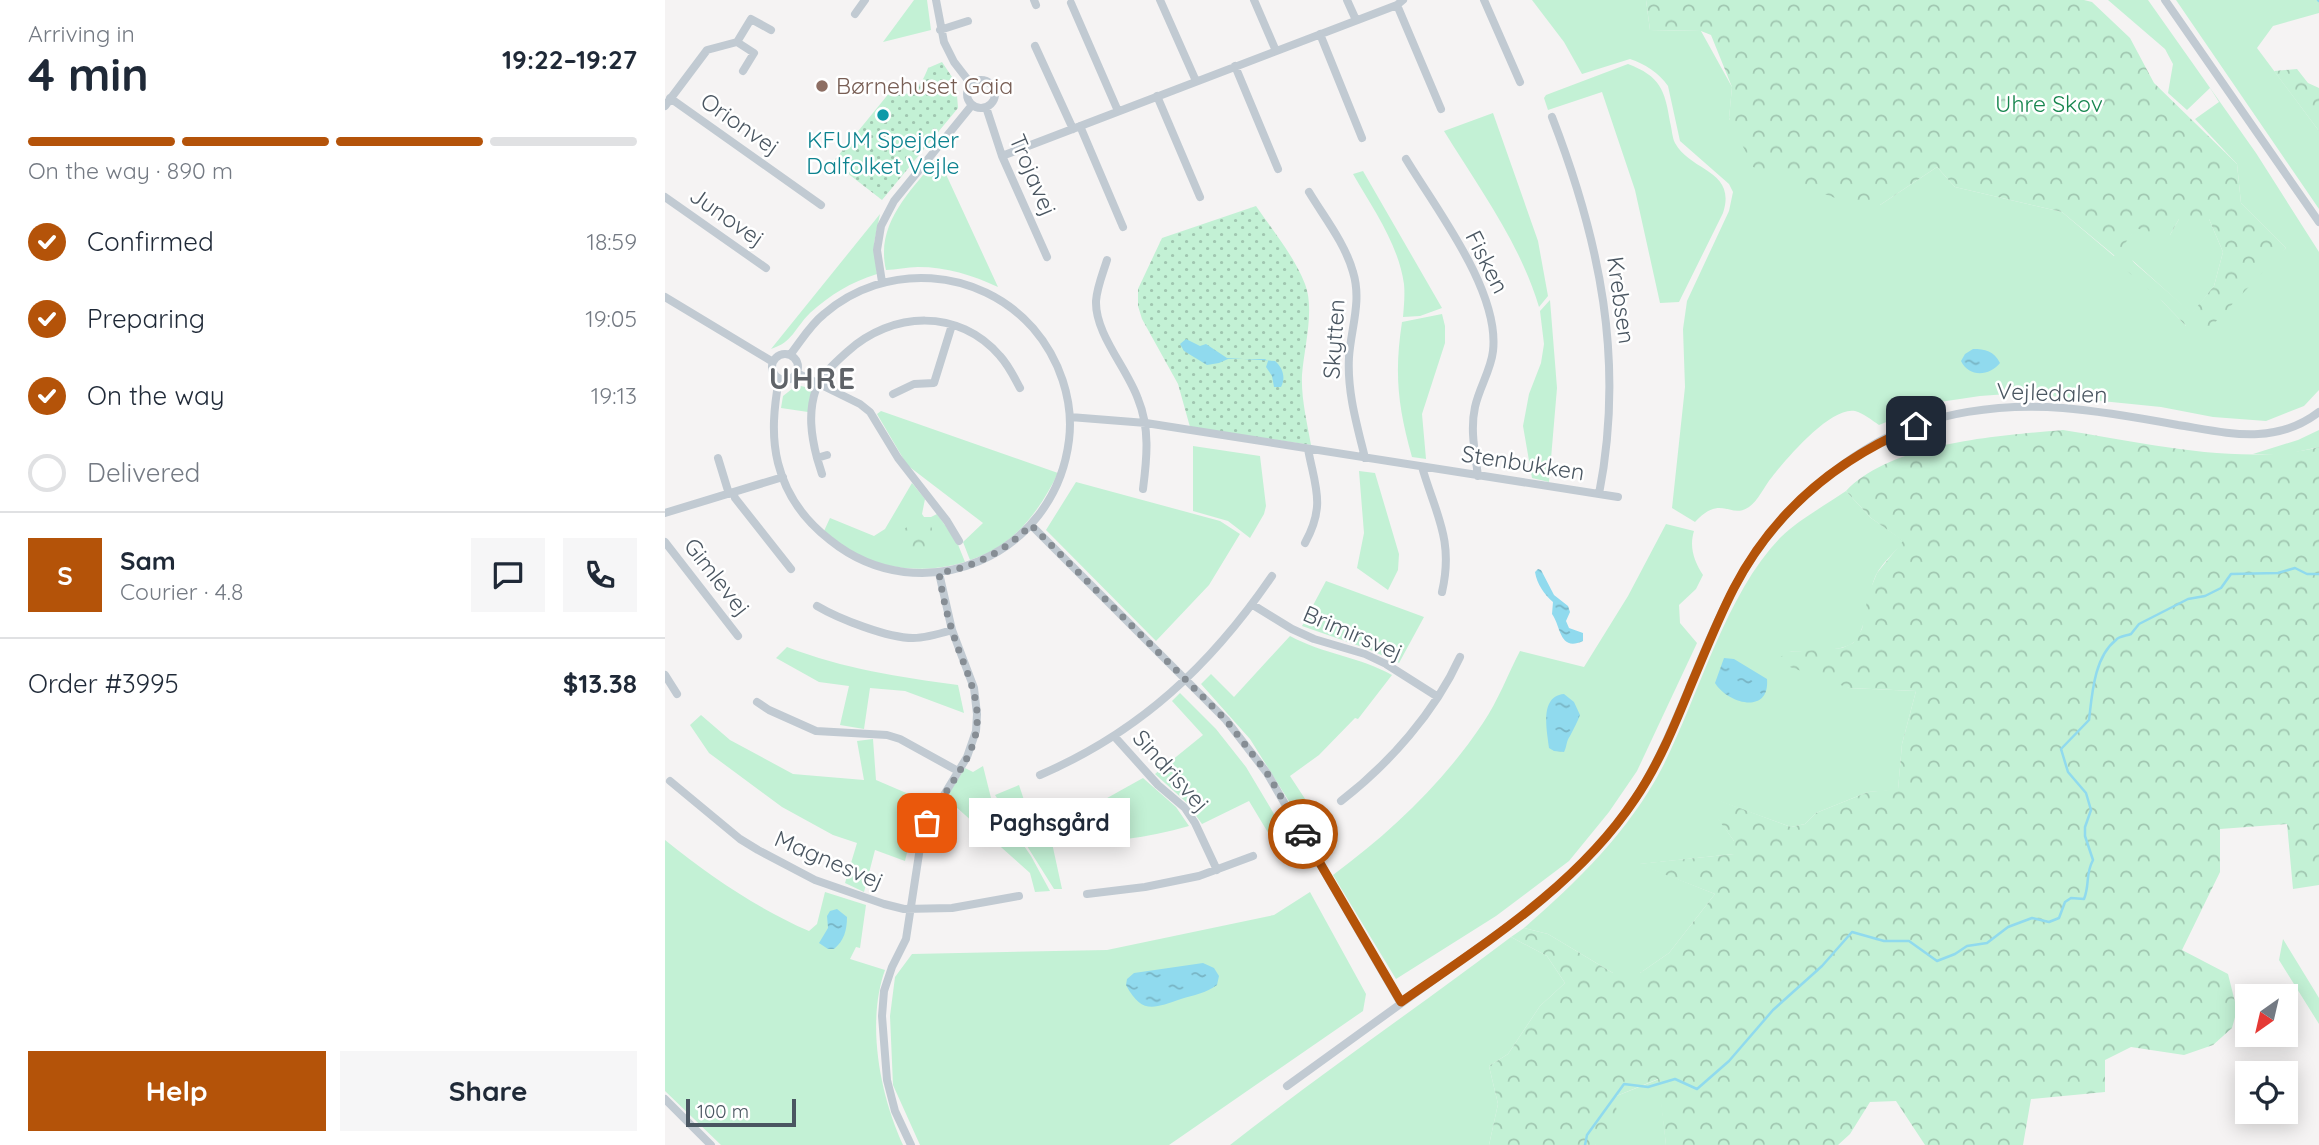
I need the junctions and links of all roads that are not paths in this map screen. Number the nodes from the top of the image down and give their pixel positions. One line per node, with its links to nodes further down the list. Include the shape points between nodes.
1 (865, 0): 10 (street)
2 (936, 0): 14 (street)
3 (1160, 0): 21 (street)
4 (1254, 0): 18 (street)
5 (1347, 0): 11 (street)
6 (1484, 0): 22 (street)
7 (2165, 0): 40 (street)
8 (1400, 2): 11 (street); 28 (street)
9 (1071, 3): 29 (street)
10 (855, 14)
11 (1356, 20): 15 (street)
12 (968, 21): 14 (street)
13 (771, 30): 16 (street, via 751,19)
14 (940, 30): 23 (street, via 954,62)
15 (1320, 34): 18 (street); 32 (street)
16 (737, 42): 20 (street, via 754,53); 25 (street, via 707,50)
17 (1035, 46): 31 (street)
18 (1276, 51): 19 (street)
19 (1235, 66): 21 (street); 35 (street)
20 (743, 71)
21 (1196, 82): 24 (street)
22 (1520, 82)
23 (971, 84): 26 (street, via 967,97); 27 (street, via 983,80 993,86 994,99)
24 (1157, 96): 29 (street); 38 (street)
25 (668, 102): 39 (street, Orionvej)
26 (972, 105): 27 (street); 45 (street, via 894,201 881,226 877,250)
27 (986, 107): 33 (street, Trojavej)
28 (1441, 109)
29 (1118, 111): 31 (street)
30 (1552, 117): 69 (street, Krebsen, via 1588,220 1603,287 1610,370)
31 (1077, 127): 33 (street); 41 (street)
32 (1362, 138)
33 (1002, 156): 42 (street, Trojavej)
34 (1406, 159): 65 (street, Fisken, via 1475,271 1491,315 1493,353 1472,424)
35 (1278, 169)
36 (1309, 192): 62 (street, Skytten, via 1346,253 1357,290 1349,383)
37 (665, 197): 44 (street, Junovej)
38 (1200, 197)
39 (821, 205)
40 (2319, 222)
41 (1123, 228)
42 (1047, 257)
43 (1107, 260): 57 (street, via 1098,290 1097,316 1128,375)
44 (766, 268)
45 (882, 282): 48 (street, via 823,314); 56 (street, via 948,279 989,293 1012,307 1052,354)
46 (665, 297): 49 (street)
47 (952, 325): 52 (street, via 905,321 870,333); 53 (street, via 985,341 1009,366); 54 (street, via 934,383 914,384)
48 (790, 355): 49 (street, via 781,354); 50 (street, via 797,361)
49 (773, 362): 51 (street)
50 (797, 373): 51 (street, via 789,380); 52 (street)
51 (779, 379): 66 (street, via 774,418)
52 (818, 384): 61 (street, via 811,411); 73 (street, via 870,412)
53 (1020, 388)
54 (893, 394)
55 (2319, 412): 100 (street, Vejledalen, via 2281,432 2246,436 2063,408 1980,410 1916,426 1851,459 1789,509 1750,561 1720,617 1658,760 1613,830 1529,911)
56 (1070, 417): 57 (street, Stenbukken); 72 (street, via 1063,471 1047,505)
57 (1146, 423): 58 (street, Stenbukken); 67 (street)
58 (1308, 449): 62 (street, Stenbukken); 75 (street, via 1318,489 1314,524)
59 (827, 455): 61 (street)
60 (718, 458): 68 (street)
61 (817, 458): 64 (street)
62 (1365, 458): 63 (street, Stenbukken)
63 (1422, 467): 65 (street, Stenbukken); 79 (street, via 1448,554)
64 (822, 474)
65 (1478, 475): 69 (street, Stenbukken)
66 (783, 477): 68 (street, Gimlevej); 77 (street, via 807,520 853,557 894,571)
67 (1143, 489)
68 (731, 493): 71 (street, Gimlevej); 76 (street)
69 (1599, 494): 70 (street, Stenbukken)
70 (1618, 497)
71 (665, 513)
72 (1031, 525): 77 (street, via 992,555); 86 (street)
73 (959, 541)
74 (665, 542): 83 (street, Gimlevej)
75 (1305, 543)
76 (790, 569)
77 (939, 573): 82 (street, Magnesvej)
78 (1272, 576): 80 (street)
79 (1442, 593)
80 (1253, 605): 86 (street); 88 (street, Brimirsvej, via 1314,639 1386,664)
81 (817, 606): 82 (street, via 909,638)
82 (951, 630): 91 (street, Magnesvej, via 974,688 977,714 973,743)
83 (739, 636)
84 (1460, 657): 88 (street)
85 (665, 675): 87 (street)
86 (1186, 680): 90 (street, Sindrisvej); 100 (street, via 1226,720 1267,773)
87 (677, 694)
88 (1438, 697): 94 (street, via 1396,750)
89 (757, 702): 91 (street, via 816,731 900,739)
90 (1114, 736): 92 (street, Sindrisvej); 96 (street, Sindrisvej, via 1185,808)
91 (958, 771): 99 (street, Magnesvej, via 927,823)
92 (1040, 775)
93 (670, 781): 99 (street, Magnesvej, via 740,839 815,880 884,904)
94 (1341, 801)
95 (1253, 856): 96 (street)
96 (1217, 870): 97 (street, via 1145,887)
97 (1087, 894)
98 (1019, 896): 99 (street, Magnesvej, via 952,908)
99 (912, 908): 104 (street, Magnesvej, via 906,939 884,991 882,1016 887,1080)
100 (1401, 1002): 101 (street, Vejledalen)
101 (1287, 1086)
102 (665, 1099): 103 (street)
103 (711, 1145)
104 (911, 1145)

